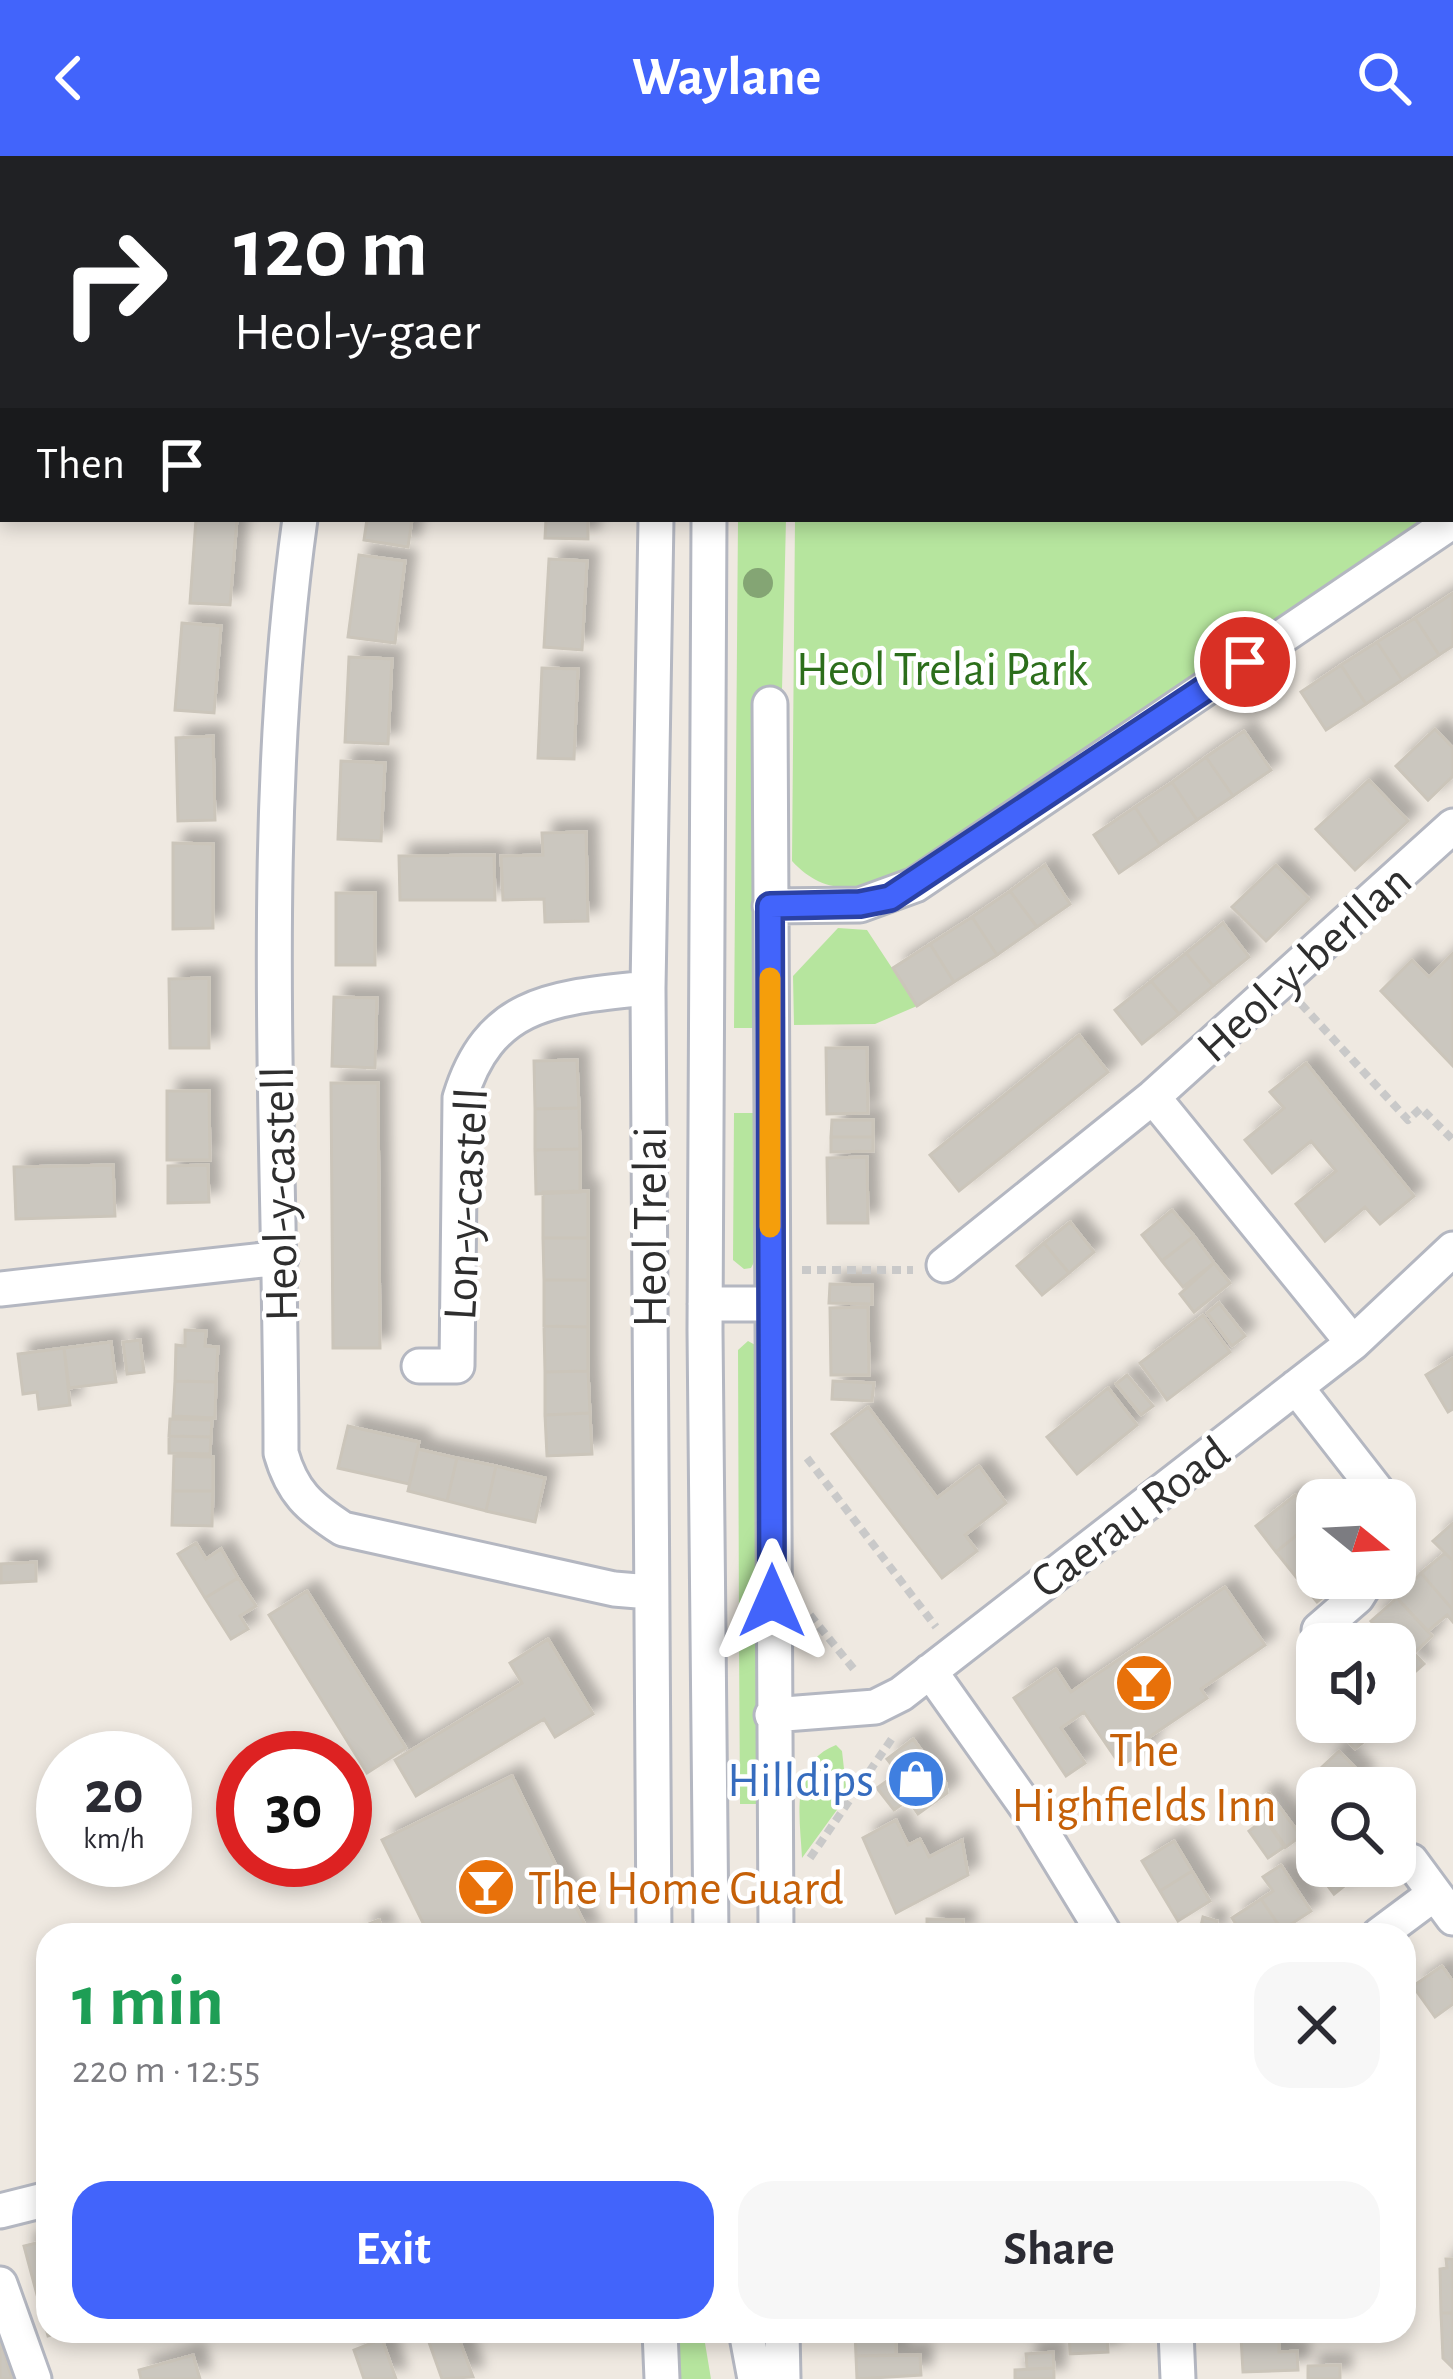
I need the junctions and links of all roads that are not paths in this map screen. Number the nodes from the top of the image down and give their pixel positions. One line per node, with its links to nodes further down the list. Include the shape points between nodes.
1 (300, 522): 11 (street, Heol-y-castell, via 283,640 275,821)
2 (656, 522): 8 (street, Heol Trelai)
3 (709, 522): 15 (street, Heol Trelai)
4 (1452, 522): 7 (street, via 915,884 860,904)
5 (770, 704): 7 (street)
6 (1453, 826): 9 (street, Heol-y-berllan)
7 (770, 906): 13 (street)
8 (648, 988): 17 (street, Lon-y-castell, via 568,996 529,1009 490,1032 470,1064 460,1098 457,1366); 20 (street, Heol Trelai)
9 (1154, 1097): 12 (street, Heol-y-berllan); 16 (street, Heol-y-berllan)
10 (1453, 1249): 16 (street, Caerau Road)
11 (281, 1258): 14 (street); 20 (street, Heol-y-castell, via 281,1453 306,1506 344,1529)
12 (944, 1265)
13 (771, 1287): 15 (street, Heol Trelai); 24 (street)
14 (0, 1288)
15 (705, 1304): 28 (street, Heol Trelai)
16 (1354, 1342): 18 (street, Caerau Road)
17 (419, 1366)
18 (1296, 1387): 19 (street); 23 (street, Caerau Road)
19 (1368, 1479)
20 (650, 1592): 27 (street, Heol Trelai)
21 (1356, 1599): 22 (street)
22 (1327, 1623)
23 (942, 1660): 24 (street, Caerau Road, via 901,1694 865,1707); 30 (street)
24 (772, 1715): 29 (street)
25 (1416, 1867): 26 (street)
26 (1443, 1906): 31 (street)
27 (654, 1923)
28 (711, 1923)
29 (776, 1923)
30 (1098, 1923)
31 (1405, 1923)
32 (36, 2202): 33 (street)
33 (0, 2211)
34 (0, 2284): 39 (street)
35 (660, 2343): 40 (street)
36 (748, 2343): 41 (street)
37 (782, 2343): 42 (street)
38 (1176, 2343): 43 (street)
39 (34, 2379)
40 (662, 2379)
41 (755, 2379)
42 (783, 2379)
43 (1178, 2379)

